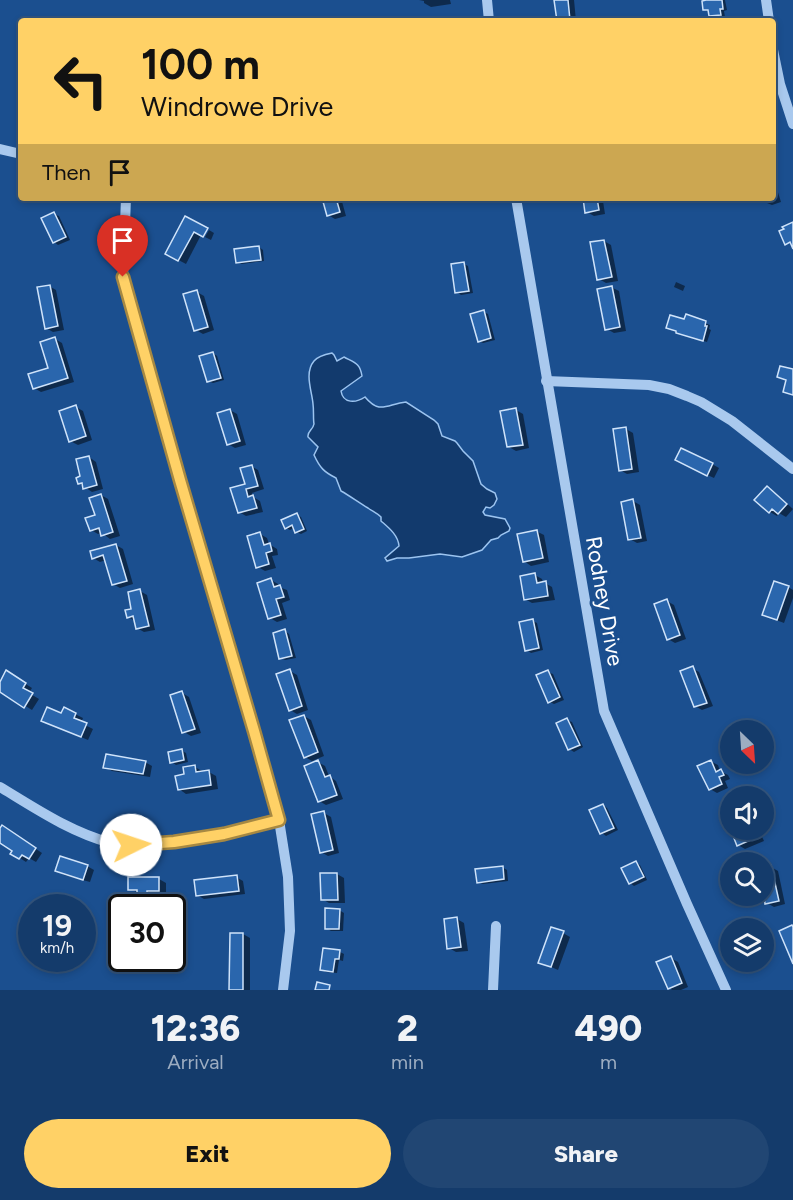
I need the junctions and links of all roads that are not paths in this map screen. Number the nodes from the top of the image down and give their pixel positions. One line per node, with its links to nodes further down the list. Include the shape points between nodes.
1 (487, 0): 3 (street)
2 (766, 0): 4 (street)
3 (489, 18)
4 (769, 18)
5 (776, 64): 6 (street)
6 (793, 124)
7 (0, 148): 8 (street)
8 (18, 153)
9 (126, 201): 14 (street, via 123,277)
10 (516, 201): 11 (street, Rodney Drive)
11 (546, 381): 12 (street, via 649,385 687,396 732,421); 18 (street, Rodney Drive, via 604,711)
12 (791, 463)
13 (0, 787): 14 (street, via 65,826 112,843 174,842)
14 (279, 820): 16 (street, via 288,877 290,932)
15 (496, 926): 17 (street)
16 (283, 990)
17 (493, 990)
18 (726, 990)

